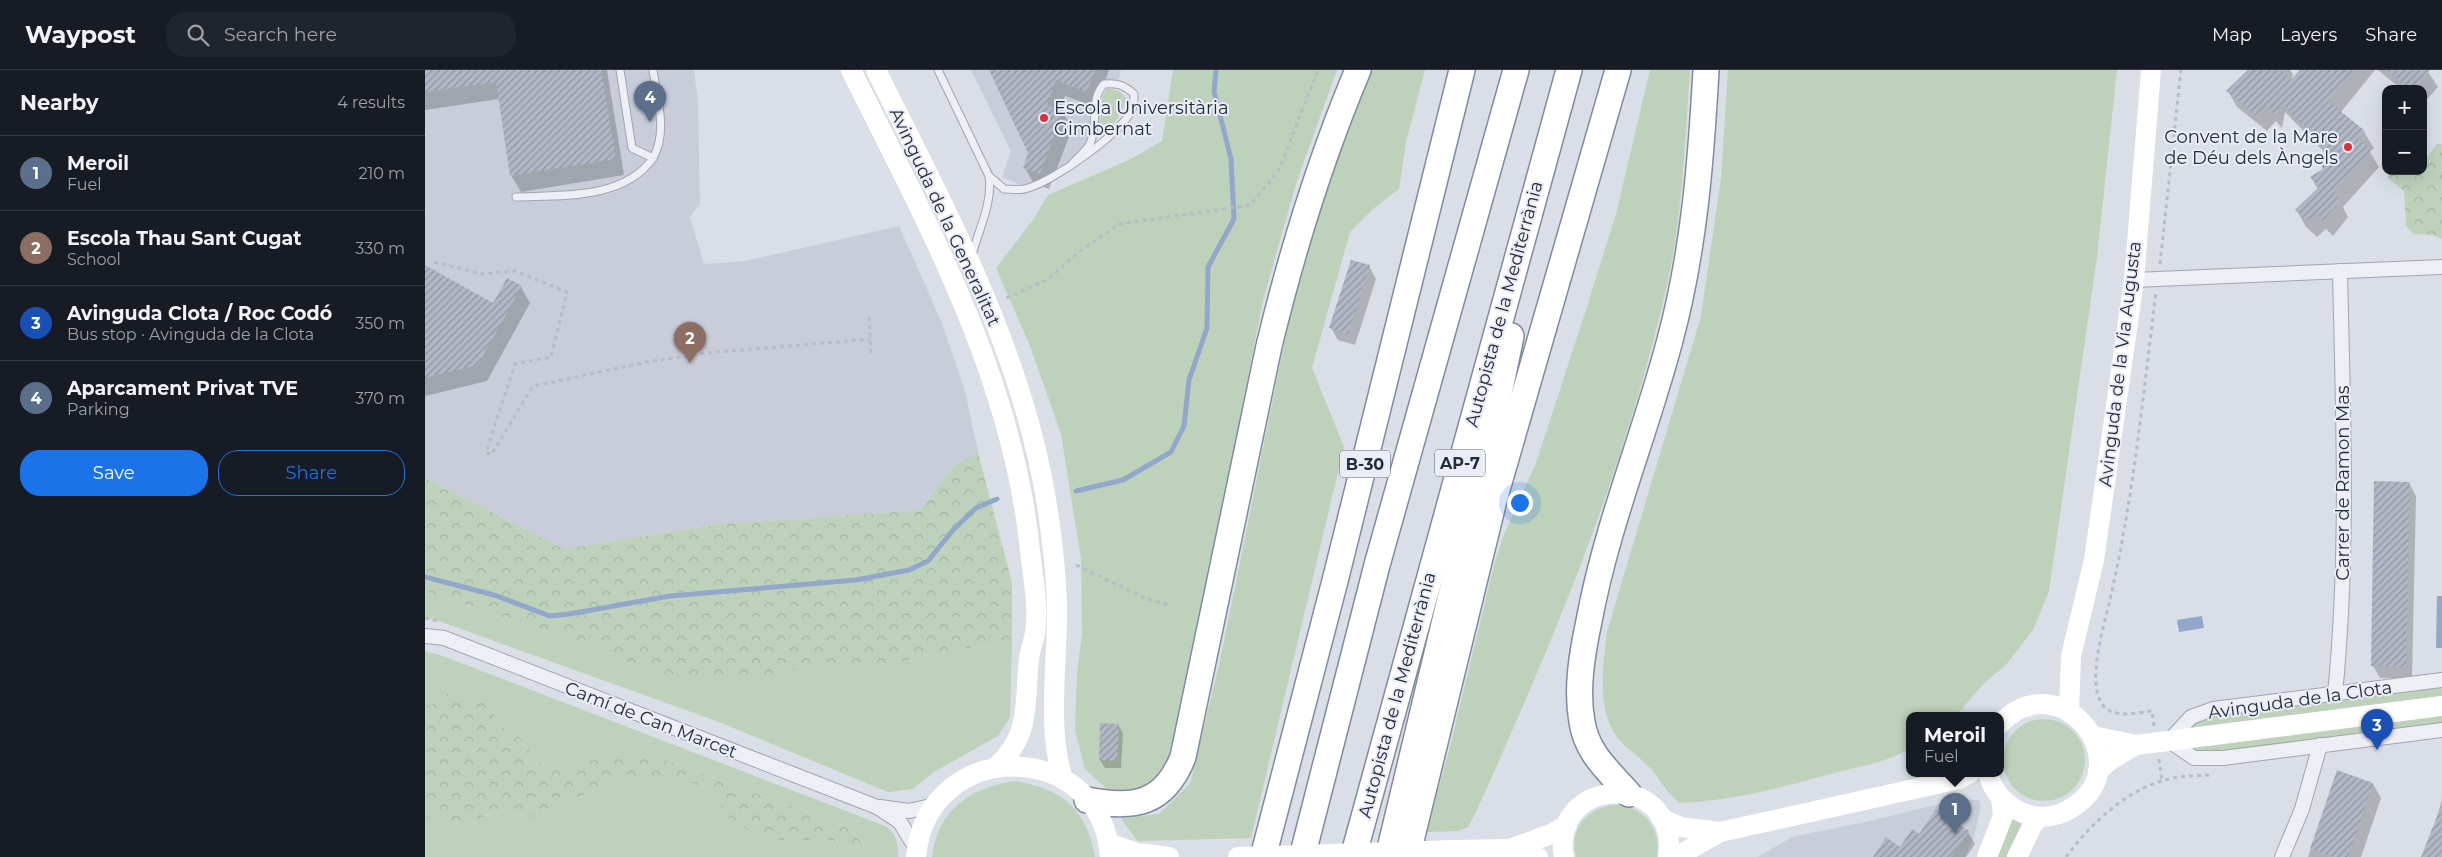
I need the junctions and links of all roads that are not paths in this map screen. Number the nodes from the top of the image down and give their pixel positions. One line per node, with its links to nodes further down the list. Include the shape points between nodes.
1 (620, 70): 14 (lane, via 632,148)
2 (653, 70): 14 (lane, via 661,131 659,148)
3 (851, 70): 35 (street, Avinguda de la Generalitat, via 973,325 999,400 1021,488 1034,582 1035,633 1029,658 1023,728 1009,755)
4 (876, 70): 18 (street, Avinguda de la Generalitat)
5 (938, 70): 16 (lane)
6 (1358, 70): 42 (highway, via 1322,163 1286,278 1183,758 1164,789 1143,801 1118,805)
7 (1462, 70): 54 (highway, B-30)
8 (1516, 70): 55 (highway, AP-7, via 1374,575)
9 (1569, 70): 13 (highway, Autopista de la Mediterrània / AP-7)
10 (1618, 70): 58 (highway, via 1494,500)
11 (1706, 70): 41 (highway, via 1697,204 1680,299 1670,341 1602,558 1581,666 1580,707 1585,738 1599,762)
12 (2151, 70): 21 (street, Avinguda de la Via Augusta)
13 (1558, 110): 56 (highway, Autopista de la Mediterrània / AP-7); 57 (highway, via 1497,404)
14 (653, 158): 17 (lane, via 620,185 577,194)
15 (1072, 164): 15 (lane, via 1085,157 1125,121 1133,106 1134,94 1126,87 1118,83 1104,84 1097,92 1089,146); 16 (lane, via 1022,189 1004,189)
16 (989, 176): 18 (lane, via 989,202)
17 (515, 197)
18 (970, 262): 39 (street, Avinguda de la Generalitat, via 999,330 1021,395 1048,509 1057,612 1056,739)
19 (2442, 267): 20 (street)
20 (2340, 271): 21 (street); 25 (street, Carrer de Ramon Mas, via 2345,502 2342,625)
21 (2134, 280): 23 (street, Avinguda de la Via Augusta, via 2094,560)
22 (425, 636): 44 (street, Camí de Can Marcet, via 444,638)
23 (2071, 656): 26 (street, Avinguda de la Via Augusta, via 2052,690); 28 (street, Avinguda de la Via Augusta)
24 (2442, 680): 25 (street, Avinguda de la Clota)
25 (2335, 694): 32 (street, Avinguda de la Clota, via 2213,710 2191,717)
26 (2038, 704): 28 (street); 29 (street, via 2017,710)
27 (2442, 706): 32 (street, Avinguda de la Clota)
28 (2069, 711): 31 (street, via 2085,724)
29 (2004, 721)
30 (2442, 730): 34 (street)
31 (2093, 736): 33 (street, Avinguda de la Clota); 36 (street, via 2098,750)
32 (2163, 742): 33 (street, Avinguda de la Clota); 34 (street, via 2194,758 2223,758)
33 (2136, 745): 36 (street, Avinguda de la Clota)
34 (2320, 745): 65 (street, via 2302,809)
35 (996, 767): 39 (street, via 1033,767); 43 (street, via 962,780)
36 (2097, 771): 45 (street, via 2091,788 2079,803 2063,812)
37 (1960, 777): 48 (street)
38 (1967, 777): 40 (street)
39 (1063, 779): 42 (street)
40 (1994, 785): 45 (street, via 2019,812); 63 (street, via 2003,816)
41 (1629, 794): 46 (street, via 1650,804); 47 (street, via 1611,792 1595,797 1576,810)
42 (1087, 800): 50 (street, via 1099,817)
43 (935, 805): 44 (street, Camí de Can Marcet, via 909,810); 51 (street, via 922,829)
44 (877, 807): 51 (street, Camí de Can Marcet, via 899,822)
45 (2039, 816): 64 (street)
46 (1661, 818): 48 (street, via 1681,827); 61 (street, via 1669,837)
47 (1567, 825): 49 (street); 60 (street)
48 (1720, 832): 62 (street)
49 (1510, 849): 53 (street, bridge); 59 (street)
50 (1109, 850): 52 (street)
51 (917, 854)
52 (1169, 857)
53 (1238, 857)
54 (1263, 857)
55 (1302, 857)
56 (1353, 857)
57 (1388, 857)
58 (1407, 857)
59 (1538, 857)
60 (1564, 857)
61 (1668, 857)
62 (1676, 857)
63 (1987, 857)
64 (2017, 857)
65 (2282, 857)

